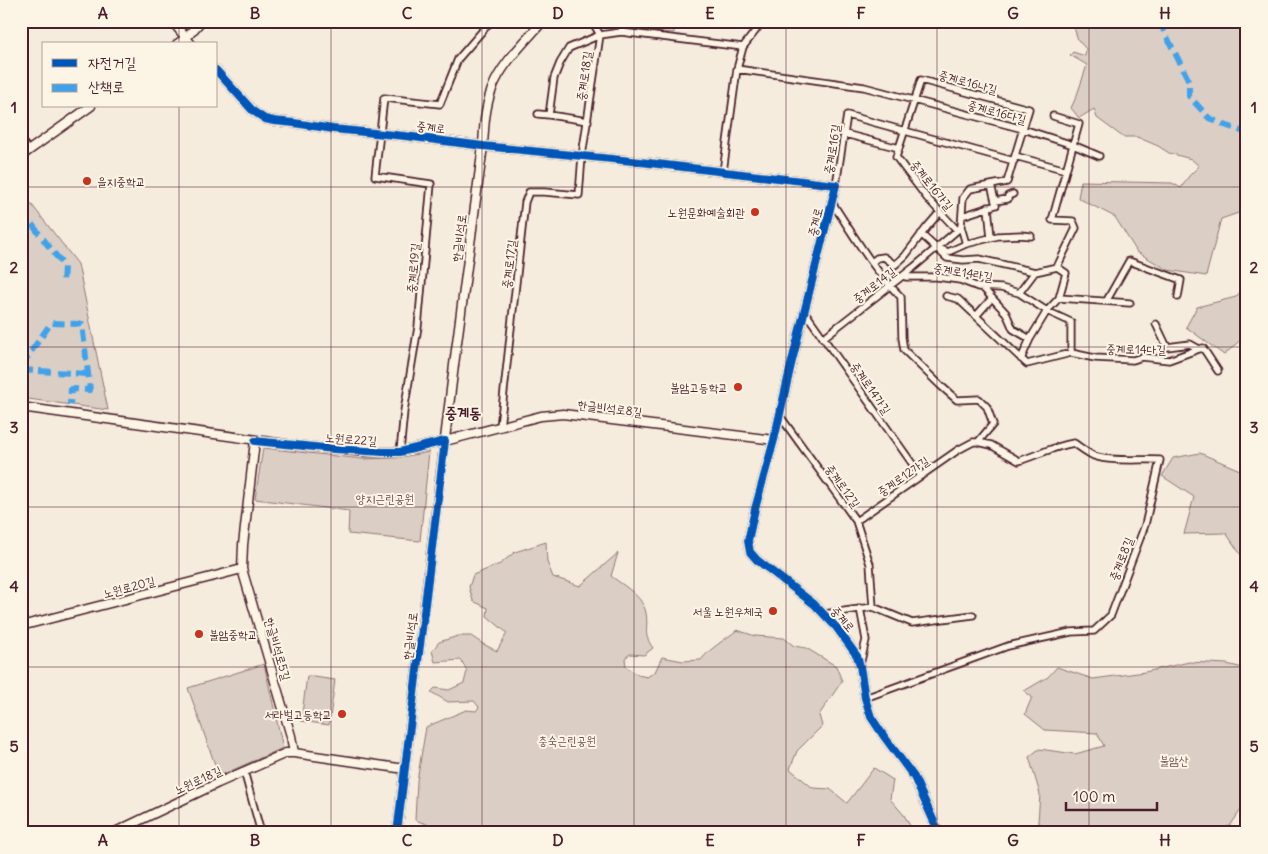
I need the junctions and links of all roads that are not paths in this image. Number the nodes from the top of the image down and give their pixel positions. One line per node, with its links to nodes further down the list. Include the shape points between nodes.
1 (172, 21): 10 (street)
2 (201, 21): 10 (street)
3 (543, 21): 26 (street, 한글비석로, via 511,58 492,88)
4 (592, 21): 9 (street, 중계로18길)
5 (625, 21): 8 (street)
6 (763, 21): 11 (street)
7 (488, 22): 22 (street, via 458,59 440,104 384,98)
8 (621, 32): 9 (street); 11 (street)
9 (600, 35): 17 (street, 중계로18길, via 569,48 564,55 554,78); 19 (street, 중계로18길)
10 (188, 41)
11 (743, 47): 12 (street)
12 (737, 70): 14 (street, via 864,87); 34 (street)
13 (218, 72): 22 (street, 중계로, via 253,111 265,119)
14 (914, 100): 20 (street, 중계로16다길); 20 (street, 중계로16나길, via 921,80 1029,109); 21 (street, 중계로16나길)
15 (88, 108): 28 (street)
16 (538, 114): 17 (street)
17 (549, 115): 19 (street, 중계로18길)
18 (1053, 116): 25 (street, via 1079,124)
19 (588, 121): 30 (street, 중계로18길)
20 (1023, 129): 25 (street, 중계로16다길); 32 (street)
21 (904, 130): 23 (street, 중계로16길, via 847,115); 27 (street); 32 (street, 중계로16길)
22 (380, 133): 26 (street, 중계로); 79 (street, 중계로19길, via 375,176 431,184 418,327)
23 (844, 134): 27 (street); 35 (street, 중계로16길)
24 (21, 140): 28 (street)
25 (1073, 145): 31 (street, 중계로16다길); 33 (street)
26 (483, 146): 30 (street, 중계로); 77 (street, 한글비석로)
27 (899, 148): 41 (street, 중계로16가길, via 896,157)
28 (29, 150): 29 (street)
29 (21, 156)
30 (582, 156): 34 (street, 중계로); 74 (street, 중계로17길, via 578,195 529,192)
31 (1099, 156)
32 (1014, 159): 33 (street, 중계로16길); 36 (street, via 1007,182)
33 (1066, 170): 50 (street, via 1052,220 1073,221 1076,228)
34 (723, 172): 35 (street, 중계로)
35 (836, 185): 38 (street, 중계로)
36 (991, 185): 39 (street); 42 (street, via 970,189 963,198)
37 (1014, 194): 39 (street, via 1008,199)
38 (832, 201): 49 (street, 중계로); 62 (street, 중계로)
39 (995, 201): 40 (street, via 996,205)
40 (988, 207): 42 (street); 46 (street)
41 (940, 212): 43 (street, 중계로16가길); 44 (street)
42 (962, 216): 43 (street)
43 (959, 228): 47 (street); 48 (street, 중계로14길)
44 (921, 234): 48 (street); 49 (street, via 895,265 884,257)
45 (1031, 236): 46 (street)
46 (991, 238): 47 (street)
47 (966, 244): 48 (street, via 948,252)
48 (936, 248): 51 (street, via 947,258 979,259); 52 (street, 중계로14길)
49 (872, 262): 53 (street, 중계로)
50 (1057, 268): 51 (street); 58 (street, via 1066,273)
51 (1035, 272): 55 (street)
52 (904, 275): 53 (street, 중계로14길); 54 (street, 중계로14라길, via 960,280)
53 (889, 286): 66 (street, 중계로14길); 78 (street, via 901,297 904,350 958,400 978,399 987,407 993,424)
54 (982, 287): 55 (street, 중계로14라길, via 1001,288); 57 (street)
55 (1019, 294): 63 (street, 중계로14라길)
56 (946, 296): 64 (street, via 958,299)
57 (992, 298): 64 (street); 67 (street, via 1006,314 1013,329)
58 (1059, 298): 60 (street); 63 (street)
59 (1178, 298): 60 (street, via 1181,280 1129,261)
60 (1107, 300): 61 (street)
61 (1130, 302)
62 (805, 312): 66 (street, 중계로14가길); 73 (street, 중계로)
63 (1047, 312): 67 (street); 69 (street, 중계로14라길, via 1071,322)
64 (976, 316): 70 (street)
65 (1156, 324): 68 (street, 중계로14다길, via 1167,347 1190,344)
66 (823, 338): 80 (street, 중계로14가길)
67 (1030, 339): 70 (street)
68 (1199, 349): 69 (street, 중계로14다길, via 1169,360 1095,358); 71 (street, via 1203,348)
69 (1071, 354): 70 (street, 중계로14다길, via 1027,364)
70 (1021, 359)
71 (1218, 371)
72 (21, 407): 75 (street, 노원로22길)
73 (780, 416): 76 (street, 중계로); 81 (street, 중계로12길)
74 (500, 427): 76 (street, 한글비석로8길, via 541,416 564,414); 77 (street, 한글비석로8길)
75 (255, 440): 79 (street, 노원로22길, via 365,452); 82 (street, 한글비석로5길)
76 (774, 440): 85 (street, 중계로, via 748,541 750,552)
77 (445, 442): 79 (street, 노원로22길); 91 (street, 한글비석로)
78 (978, 442): 80 (street, 중계로12가길, via 961,448); 89 (street, 중계로8길, via 991,445 1019,461 1074,443 1085,452 1110,459 1160,460 1145,525 1111,616 1094,631 1071,632 1008,646)
79 (400, 452)
80 (920, 476): 81 (street, 중계로12가길)
81 (856, 521): 83 (street, 중계로12길, via 870,564)
82 (242, 568): 87 (street, 노원로20길); 90 (street, 한글비석로5길)
83 (873, 607): 84 (street); 86 (street, via 912,623)
84 (860, 608): 85 (street); 88 (street, 중계로, via 866,640)
85 (824, 614): 88 (street, 중계로, via 842,634)
86 (973, 615)
87 (21, 626)
88 (860, 666): 89 (street, 중계로)
89 (865, 698): 96 (street, 중계로, via 871,717 914,777)
90 (294, 753): 91 (street); 92 (street, 노원로18길, via 286,753)
91 (405, 769): 95 (street, 한글비석로)
92 (244, 771): 93 (street, 노원로18길); 94 (street)
93 (114, 833)
94 (261, 833)
95 (397, 833)
96 (939, 833)

